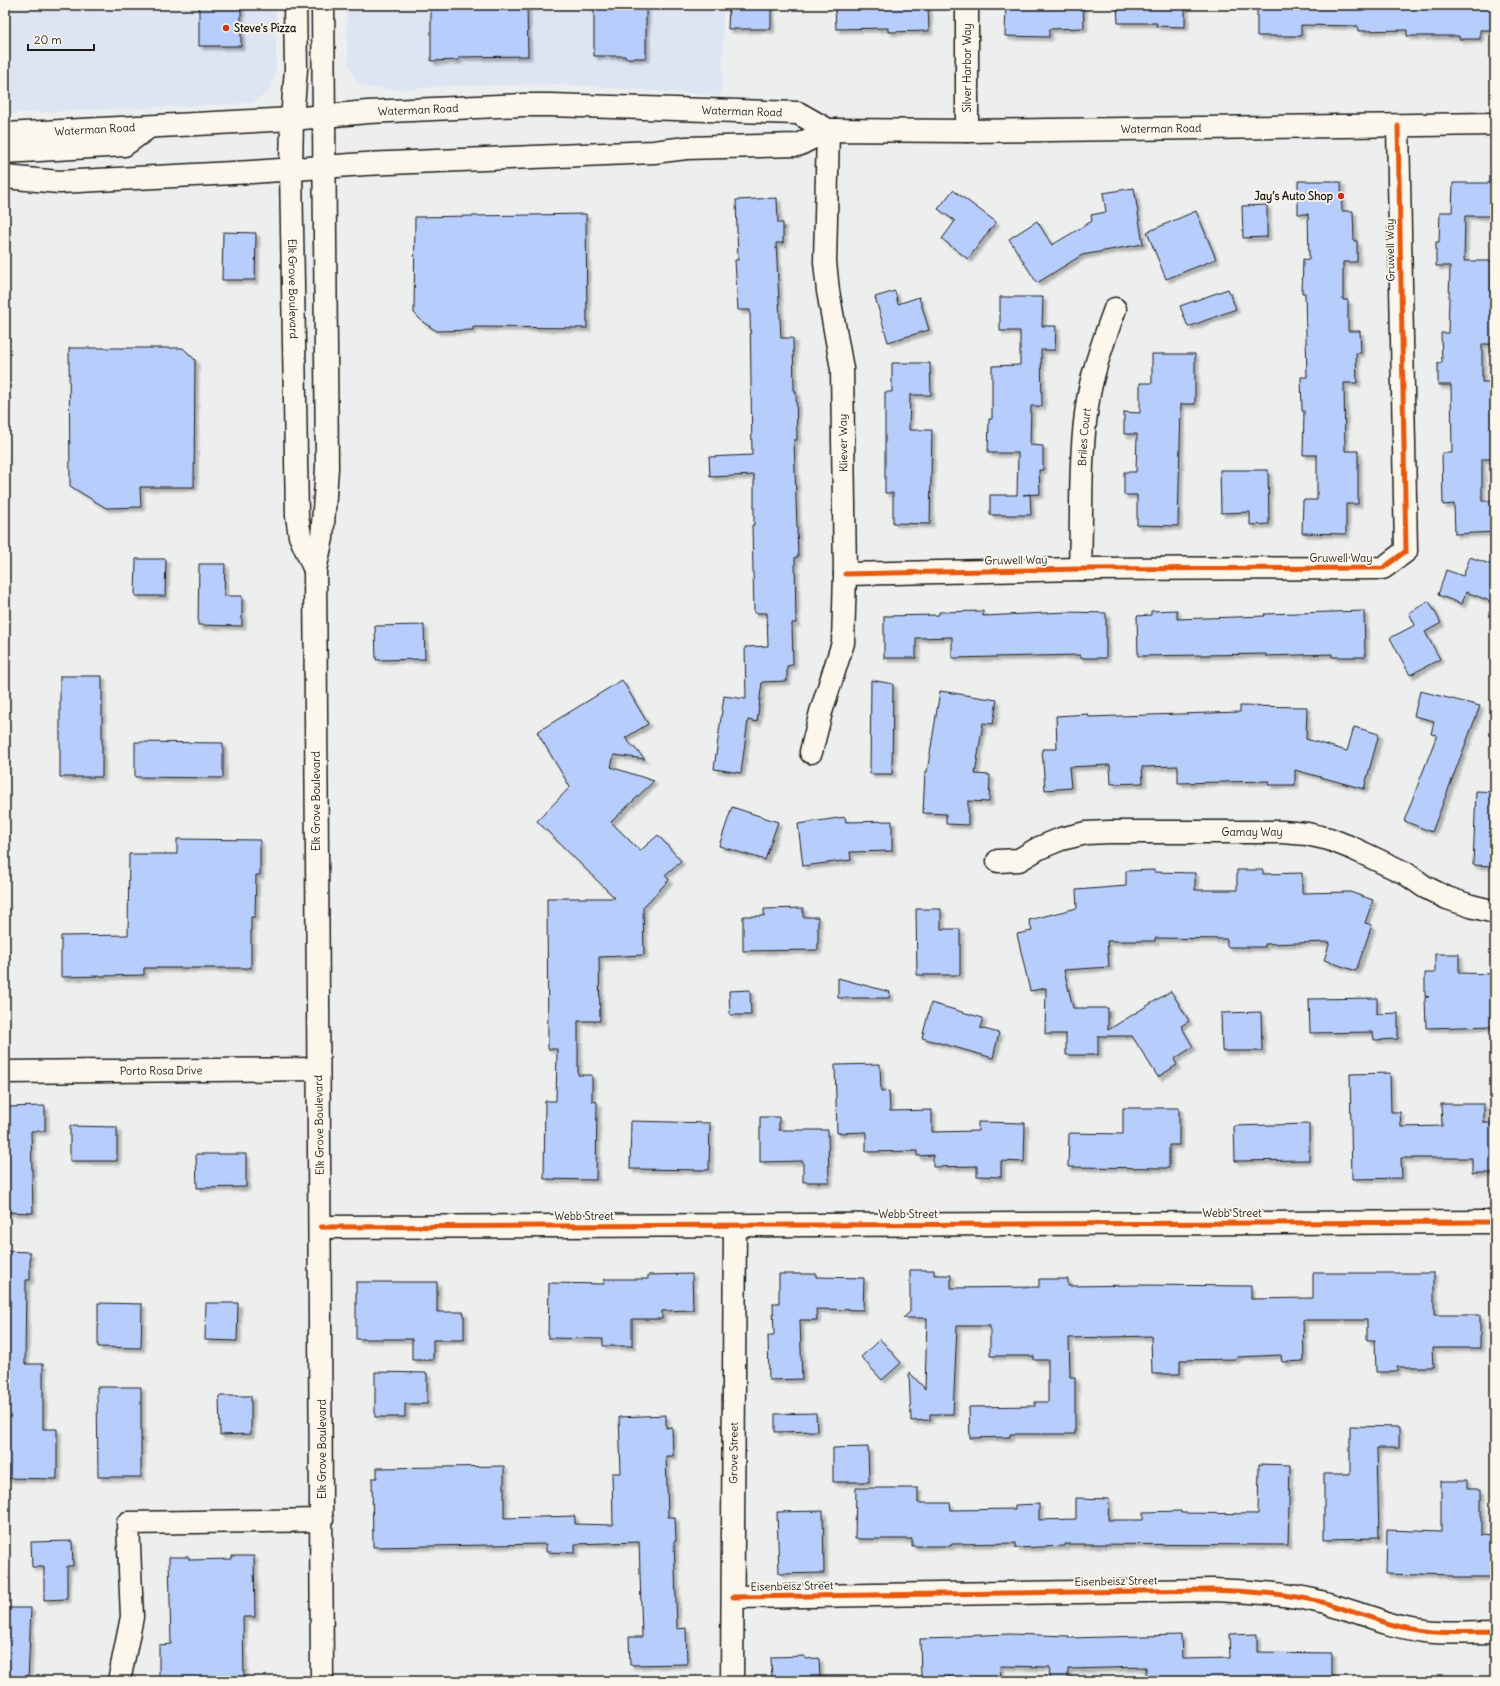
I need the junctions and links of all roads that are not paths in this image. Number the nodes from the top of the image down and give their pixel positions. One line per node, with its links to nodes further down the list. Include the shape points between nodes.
1 (295, 5): 5 (street, Elk Grove Boulevard, via 296,69)
2 (323, 5): 4 (street, Elk Grove Boulevard)
3 (967, 5): 10 (street, Silver Harbor Way)
4 (324, 116): 5 (street, Waterman Road); 9 (street, Waterman Road, via 550,105 798,114); 13 (street, Elk Grove Boulevard)
5 (292, 119): 8 (street, Waterman Road); 14 (street, Elk Grove Boulevard)
6 (1495, 124): 7 (street, Waterman Road)
7 (1398, 126): 10 (street, Waterman Road); 17 (street, Gruwell Way, via 1406,551 1383,568)
8 (149, 127): 11 (street, Waterman Road); 12 (street, via 124,145)
9 (828, 130): 10 (street, Waterman Road); 13 (street, Waterman Road, via 798,145 686,148 654,152); 19 (street, Kliever Way, via 825,262 842,369)
10 (967, 131)
11 (5, 134)
12 (5, 152)
13 (325, 167): 14 (street, Waterman Road); 18 (street, Elk Grove Boulevard, via 327,468 322,538)
14 (291, 170): 15 (street, Waterman Road, via 59,182); 18 (street, Elk Grove Boulevard, via 297,516 300,536)
15 (5, 177)
16 (1115, 309): 17 (street, Briles Court, via 1088,399 1083,445)
17 (1080, 569): 19 (street, Gruwell Way)
18 (315, 570): 23 (street, Elk Grove Boulevard)
19 (845, 574): 20 (street, Kliever Way, via 843,643)
20 (811, 752)
21 (998, 861): 22 (street, Gamay Way, via 1019,860 1061,839 1086,833 1306,834 1352,848 1405,873 1447,898)
22 (1495, 912)
23 (318, 1069): 24 (street, Porto Rosa Drive); 27 (street, Elk Grove Boulevard)
24 (5, 1072)
25 (1495, 1222): 26 (street, Webb Street)
26 (735, 1225): 27 (street, Webb Street); 29 (street, Grove Street)
27 (321, 1227): 28 (street, Elk Grove Boulevard)
28 (322, 1520): 31 (street, via 128,1523 132,1618); 32 (street, Elk Grove Boulevard)
29 (733, 1597): 30 (street, Eisenbeisz Street, via 1213,1590 1296,1597 1324,1603 1399,1627 1425,1631); 33 (street, Grove Street)
30 (1495, 1632)
31 (119, 1681)
32 (322, 1681)
33 (732, 1681)

